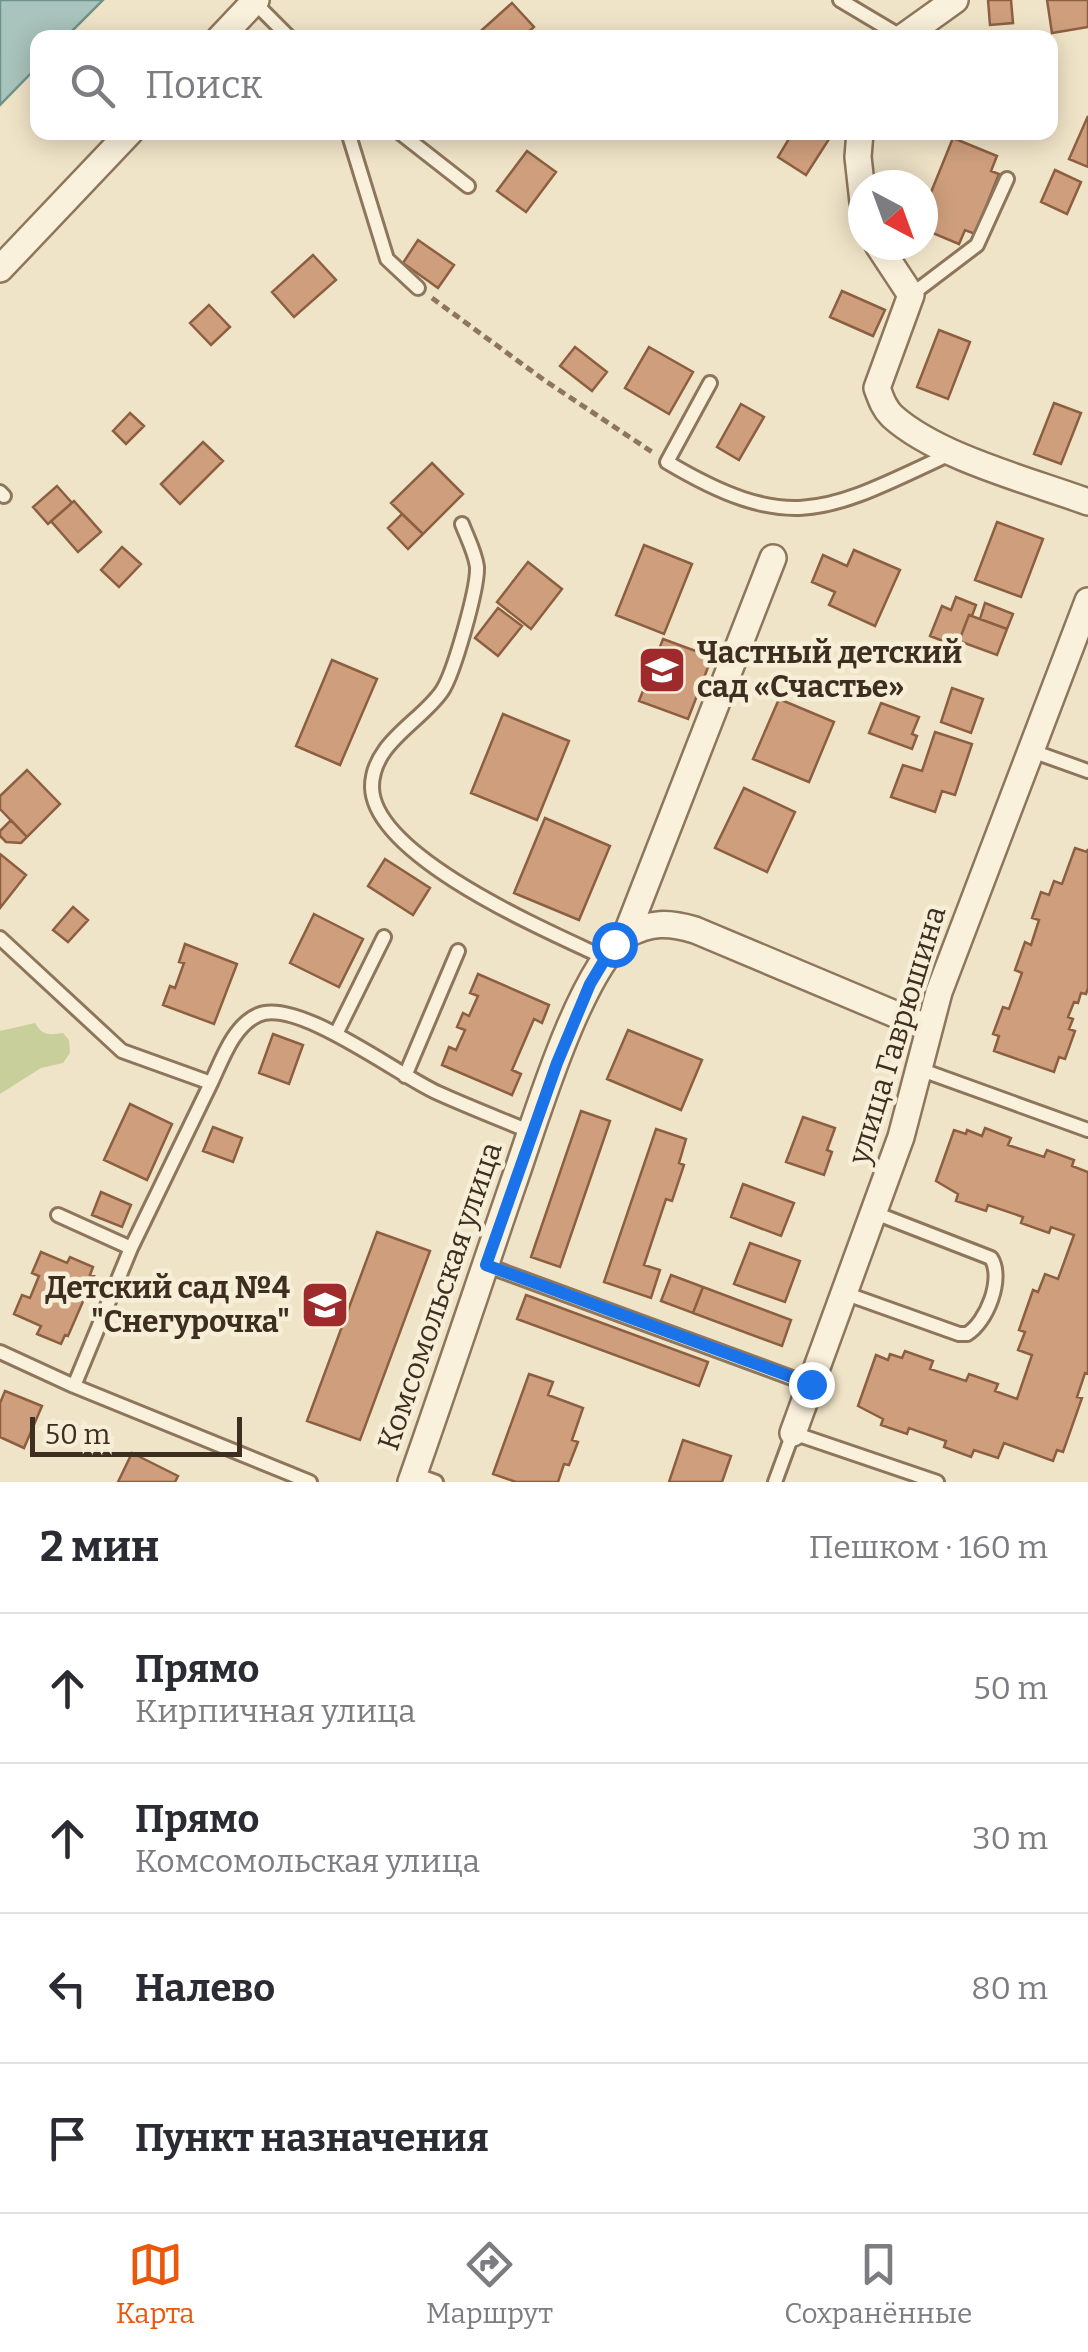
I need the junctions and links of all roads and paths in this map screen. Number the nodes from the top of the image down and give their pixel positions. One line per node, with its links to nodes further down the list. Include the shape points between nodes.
1 (840, 0): 6 (lane)
2 (955, 0): 7 (street)
3 (255, 1): 4 (street); 5 (lane)
4 (228, 30)
5 (282, 30)
6 (890, 30)
7 (912, 30)
8 (122, 140): 16 (street)
9 (351, 140): 17 (lane, via 388,258)
10 (409, 140): 14 (lane)
11 (859, 140): 12 (street)
12 (859, 170)
13 (1006, 179): 18 (lane, via 977,245)
14 (468, 186)
15 (888, 260): 18 (street)
16 (0, 268)
17 (418, 288): 21 (path)
18 (911, 295): 20 (street, via 877,388 892,416)
19 (710, 383): 21 (lane)
20 (952, 452): 21 (lane, via 846,500 788,510 730,496); 22 (street)
21 (667, 462)
22 (1088, 502)
23 (462, 524): 32 (lane, via 476,580 452,670 444,689 378,764 376,802 391,826 442,873)
24 (773, 558): 28 (street)
25 (1088, 601): 26 (street, улица Гаврюшина)
26 (1029, 750): 27 (lane); 33 (street, улица Гаврюшина)
27 (1088, 771)
28 (626, 935): 32 (street, Комсомольская улица); 33 (street, via 661,922 695,930)
29 (384, 937): 34 (lane)
30 (0, 938): 37 (lane, via 122,1051)
31 (458, 951): 36 (lane)
32 (604, 958): 39 (street, Комсомольская улица)
33 (928, 1028): 35 (street, улица Гаврюшина)
34 (336, 1034): 36 (lane); 37 (lane, via 272,1011 256,1015 240,1028)
35 (919, 1069): 38 (lane); 40 (street, улица Гаврюшина)
36 (404, 1076): 39 (lane)
37 (211, 1083): 42 (lane)
38 (1088, 1130)
39 (532, 1132): 43 (street, Комсомольская улица)
40 (875, 1213): 44 (street, улица Гаврюшина); 44 (lane, via 991,1258 998,1277 981,1321 959,1334)
41 (58, 1215): 42 (lane)
42 (131, 1248): 47 (lane)
43 (486, 1265): 46 (lane); 49 (street, Комсомольская улица)
44 (844, 1293): 46 (street, улица Гаврюшина)
45 (0, 1352): 47 (lane)
46 (811, 1384): 48 (street, улица Гаврюшина)
47 (74, 1386): 50 (lane)
48 (793, 1433): 51 (lane); 52 (lane)
49 (420, 1479)
50 (310, 1482)
51 (775, 1482)
52 (936, 1482)

